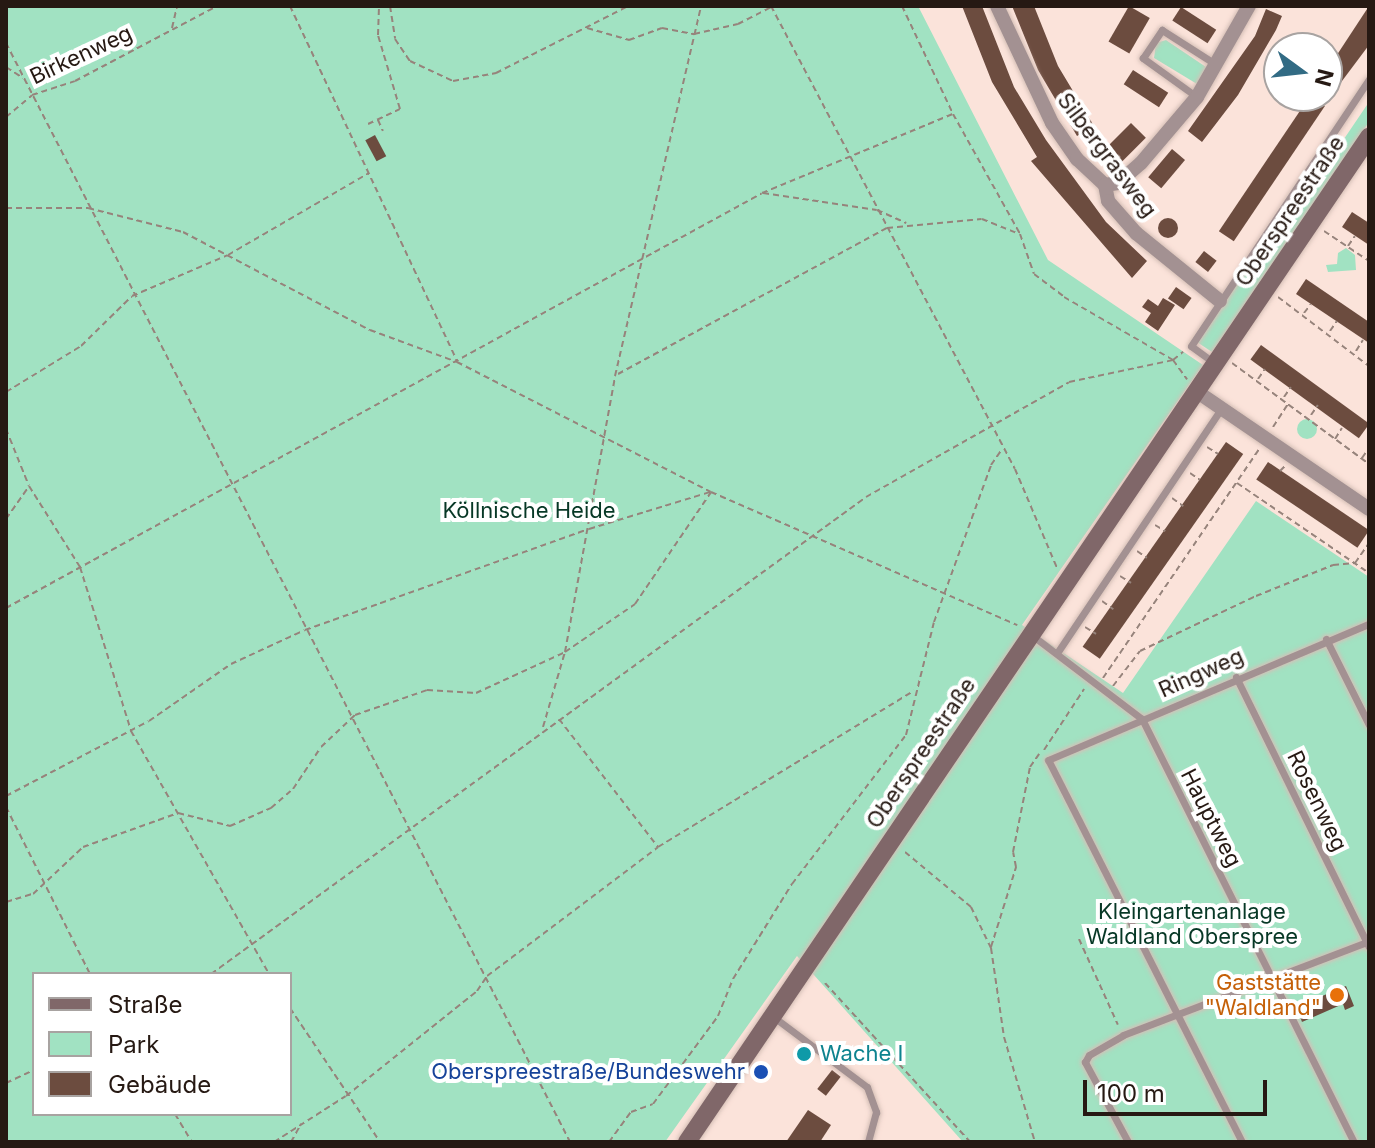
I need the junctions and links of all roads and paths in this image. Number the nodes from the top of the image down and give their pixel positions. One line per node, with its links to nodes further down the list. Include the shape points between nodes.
1 (177, 6): 13 (path)
2 (217, 6): 13 (path, Birkenweg)
3 (290, 6): 29 (path)
4 (379, 6): 24 (path, via 378,35 400,109)
5 (390, 6): 12 (path, via 395,39 410,61 453,81 496,73)
6 (628, 6): 12 (path)
7 (701, 6): 14 (path)
8 (771, 6): 14 (path, via 738,24); 28 (path)
9 (902, 6): 22 (path)
10 (997, 6): 30 (street, Silbergrasweg, via 1052,123 1077,159)
11 (1249, 6): 16 (street)
12 (586, 27): 14 (path, via 629,40 662,28)
13 (172, 28): 20 (path, Birkenweg, via 75,81)
14 (694, 34): 42 (path)
15 (6, 43): 18 (path)
16 (1218, 66): 21 (street); 21 (lane, via 1162,30 1143,58)
17 (6, 67): 18 (path)
18 (24, 79): 20 (path)
19 (1369, 79): 46 (lane)
20 (32, 95): 23 (path, Birkenweg); 33 (path)
21 (1197, 97): 30 (street, via 1141,163 1118,183)
22 (953, 114): 28 (path); 38 (path)
23 (6, 117)
24 (378, 119): 25 (path); 26 (path)
25 (368, 124)
26 (383, 131)
27 (1369, 137): 35 (main road, Oberspreestraße)
28 (849, 157): 31 (path); 34 (path)
29 (369, 173): 41 (path); 56 (path)
30 (1105, 185): 46 (street, Silbergrasweg, via 1108,201 1136,233)
31 (762, 193): 34 (path); 42 (path)
32 (6, 208): 33 (path)
33 (88, 208): 41 (path, via 183,232); 45 (path)
34 (877, 210): 36 (path); 37 (path)
35 (1311, 222): 40 (path); 44 (main road, Oberspreestraße)
36 (905, 225): 37 (path); 38 (path, via 982,219)
37 (887, 228): 59 (path); 69 (path)
38 (1020, 234): 55 (path, via 1034,274)
39 (1355, 236): 40 (path)
40 (1348, 247): 43 (path)
41 (228, 255): 45 (path); 56 (path, via 370,330)
42 (643, 261): 56 (path); 59 (path)
43 (1369, 261)
44 (1266, 289): 48 (path); 54 (main road, Oberspreestraße)
45 (132, 296): 63 (path, via 81,346); 85 (path)
46 (1220, 301): 52 (lane)
47 (1311, 304): 48 (path)
48 (1303, 314): 50 (path)
49 (1337, 321): 50 (path)
50 (1329, 332): 53 (path)
51 (1363, 340): 53 (path)
52 (1191, 346): 54 (lane); 55 (path)
53 (1355, 352): 57 (path)
54 (1218, 359): 60 (path); 62 (main road, Oberspreestraße)
55 (1173, 360): 62 (path); 69 (path, via 1069,382)
56 (457, 362): 72 (path); 85 (path)
57 (1369, 366)
58 (1265, 369): 60 (path)
59 (615, 376): 72 (path)
60 (1258, 380): 64 (path)
61 (1291, 387): 64 (path)
62 (1196, 391): 67 (street); 103 (main road, Oberspreestraße)
63 (6, 392)
64 (1284, 398): 65 (path)
65 (1289, 402): 68 (path); 73 (path)
66 (1318, 405): 68 (path)
67 (1220, 410): 73 (street); 115 (lane)
68 (1311, 416): 74 (path)
69 (989, 423): 77 (path); 94 (path)
70 (1342, 428): 74 (path)
71 (6, 429): 84 (path)
72 (602, 439): 86 (path); 92 (path)
73 (1265, 440): 83 (path); 89 (street)
74 (1334, 440): 79 (path)
75 (1206, 446): 78 (path)
76 (1369, 448): 79 (path)
77 (1002, 449): 103 (path); 104 (path, via 991,465)
78 (1218, 454)
79 (1361, 458): 80 (path)
80 (1369, 464)
81 (1189, 472): 82 (path)
82 (1200, 480)
83 (1236, 482): 98 (path); 118 (path)
84 (29, 486): 90 (path); 99 (path)
85 (233, 487): 99 (path); 110 (path)
86 (711, 492): 92 (path); 94 (path); 114 (path, via 635,604)
87 (1171, 498): 88 (path)
88 (1183, 506)
89 (1369, 509)
90 (6, 519)
91 (1154, 524): 93 (path)
92 (589, 529): 110 (path); 114 (path)
93 (1165, 531)
94 (815, 534): 104 (path); 122 (path)
95 (1369, 543): 98 (path)
96 (1136, 550): 97 (path)
97 (1147, 558)
98 (1355, 563): 100 (path); 120 (path, via 1333,565 1256,596 1140,651)
99 (80, 567): 106 (path); 126 (path)
100 (1369, 573)
101 (1119, 575): 102 (path)
102 (1131, 583)
103 (1065, 586): 112 (main road, Oberspreestraße)
104 (945, 590): 112 (path); 119 (path)
105 (1101, 601): 107 (path)
106 (6, 608)
107 (1113, 609)
108 (1369, 624): 113 (lane, Ringweg)
109 (1084, 627): 111 (path)
110 (305, 630): 121 (path); 126 (path, via 231,664)
111 (1096, 634)
112 (1031, 635): 115 (lane); 147 (main road, Oberspreestraße)
113 (1326, 639): 117 (lane, Ringweg); 124 (lane)
114 (565, 652): 121 (path, via 476,693 427,690); 125 (path)
115 (1057, 653): 116 (lane)
116 (1091, 677): 118 (lane); 138 (path, via 1030,767 1013,852 1016,867)
117 (1236, 677): 123 (lane, Ringweg); 136 (lane, Rosenweg)
118 (1100, 683): 120 (lane)
119 (915, 690): 131 (path); 160 (path, via 906,735 792,884 733,979 718,1016 653,1104 631,1112)
120 (1110, 690): 123 (lane)
121 (355, 715): 129 (path, via 271,808 230,826); 130 (path)
122 (558, 718): 125 (path); 131 (path)
123 (1142, 719): 143 (lane, Hauptweg); 148 (lane, Ringweg, via 1048,760)
124 (1369, 725)
125 (543, 728): 130 (path)
126 (131, 731): 127 (path); 129 (path)
127 (6, 796)
128 (6, 807): 133 (path)
129 (178, 813): 133 (path, via 83,847); 137 (path)
130 (412, 829): 137 (path); 142 (path)
131 (658, 847): 142 (path)
132 (901, 849): 138 (path, via 971,907)
133 (46, 883): 134 (path, via 33,894); 139 (path)
134 (6, 902)
135 (1079, 939): 149 (path)
136 (1368, 943): 143 (lane)
137 (253, 948): 140 (path); 141 (path)
138 (991, 948): 164 (path, via 1004,1037)
139 (89, 972)
140 (214, 972)
141 (268, 972)
142 (487, 976): 152 (path, via 477,991); 159 (path)
143 (1270, 976): 145 (path); 148 (lane); 167 (lane, Hauptweg)
144 (825, 983): 163 (path)
145 (1310, 991)
146 (292, 1011): 152 (path)
147 (773, 1016): 161 (main road, Oberspreestraße); 162 (lane, via 867,1087 876,1112)
148 (1176, 1017): 149 (lane); 166 (lane)
149 (1123, 1035): 165 (lane, via 1085,1058)
150 (32, 1071): 151 (path)
151 (6, 1083)
152 (346, 1096): 154 (path); 158 (path)
153 (176, 1116): 155 (path)
154 (301, 1123): 156 (path); 157 (path)
155 (192, 1142)
156 (274, 1142)
157 (291, 1142)
158 (380, 1142)
159 (570, 1142)
160 (609, 1142)
161 (687, 1142)
162 (868, 1142)
163 (970, 1142)
164 (1035, 1142)
165 (1128, 1142)
166 (1242, 1142)
167 (1354, 1142)

